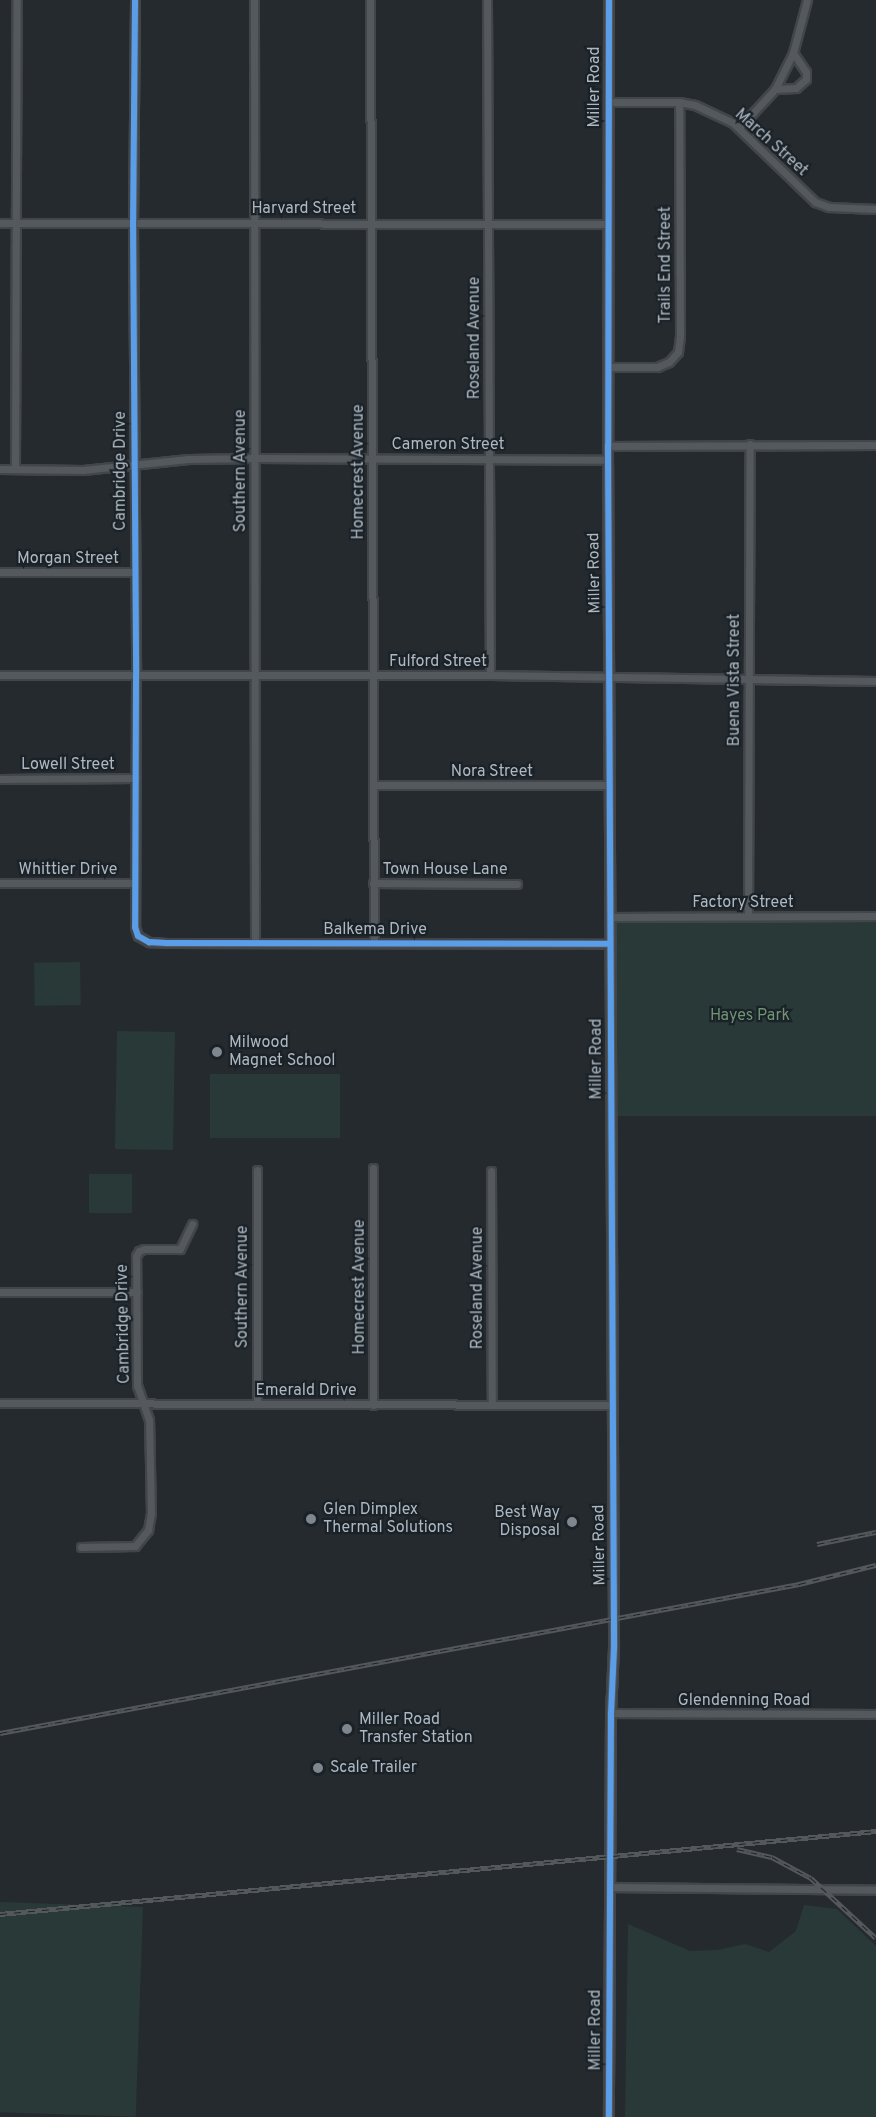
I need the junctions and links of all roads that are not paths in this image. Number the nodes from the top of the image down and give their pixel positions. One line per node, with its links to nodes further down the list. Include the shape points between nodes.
1 (17, 0): 16 (street)
2 (135, 0): 14 (street, Cambridge Drive)
3 (254, 0): 17 (street, Southern Avenue)
4 (370, 0): 18 (street, Homecrest Avenue)
5 (487, 0): 19 (street, Roseland Avenue)
6 (609, 0): 10 (street, Miller Road)
7 (807, 0): 8 (street)
8 (794, 53): 9 (street); 9 (street, via 806,79 796,88)
9 (774, 89): 12 (street)
10 (608, 102): 11 (street, March Street); 20 (street, Miller Road)
11 (679, 102): 12 (street, March Street, via 717,114); 21 (street, Trails End Street, via 678,352 669,363 657,367)
12 (739, 128): 13 (street, March Street, via 815,202 828,207)
13 (876, 209)
14 (133, 222): 16 (street, Harvard Street); 17 (street, Harvard Street); 29 (street, Cambridge Drive)
15 (0, 223): 16 (street, Harvard Street)
16 (17, 223): 31 (street)
17 (254, 223): 18 (street, Harvard Street); 25 (street, Southern Avenue)
18 (372, 223): 19 (street, Harvard Street); 26 (street, Homecrest Avenue)
19 (488, 223): 20 (street, Harvard Street); 27 (street, Roseland Avenue)
20 (608, 224): 21 (street, Miller Road)
21 (608, 367): 24 (street, Miller Road)
22 (750, 444): 23 (street); 24 (street); 40 (street, Buena Vista Street)
23 (876, 445)
24 (608, 446): 28 (street, Miller Road)
25 (255, 458): 26 (street, Cameron Street); 29 (street, Cameron Street); 38 (street, Southern Avenue)
26 (372, 458): 27 (street, Cameron Street); 35 (street, Homecrest Avenue)
27 (489, 458): 28 (street, Cameron Street); 36 (street, Roseland Avenue)
28 (608, 460): 39 (street, Miller Road)
29 (135, 464): 31 (street, Cameron Street, via 83,470); 33 (street, Cambridge Drive)
30 (0, 469): 31 (street, Cameron Street)
31 (15, 469)
32 (0, 572): 33 (street, Morgan Street)
33 (135, 572): 37 (street, Cambridge Drive)
34 (0, 675): 37 (street, Fulford Street)
35 (373, 675): 36 (street, Fulford Street); 38 (street, Fulford Street); 44 (street, Homecrest Avenue)
36 (490, 675): 39 (street, Fulford Street)
37 (136, 676): 38 (street, Fulford Street); 42 (street, Cambridge Drive)
38 (256, 676): 54 (street, Southern Avenue)
39 (610, 678): 40 (street, Fulford Street); 45 (street, Miller Road)
40 (749, 679): 41 (street, Fulford Street); 50 (street, Buena Vista Street)
41 (876, 681)
42 (136, 778): 43 (street, Lowell Street); 47 (street, Cambridge Drive)
43 (0, 779)
44 (374, 785): 45 (street, Nora Street); 48 (street, Homecrest Avenue)
45 (610, 785): 52 (street, Miller Road)
46 (0, 883): 47 (street, Whittier Drive)
47 (135, 883): 53 (street, Cambridge Drive, via 135,927)
48 (374, 883): 49 (street, Town House Lane); 55 (street, Homecrest Avenue)
49 (517, 884)
50 (748, 916): 51 (street, Factory Street); 52 (street, Factory Street)
51 (876, 916)
52 (610, 917): 56 (street, Miller Road)
53 (141, 939): 54 (street, Balkema Drive, via 167,944)
54 (255, 942): 55 (street, Balkema Drive)
55 (374, 943): 56 (street, Balkema Drive)
56 (610, 944): 68 (street, Miller Road)
57 (374, 1168): 66 (street, Homecrest Avenue)
58 (257, 1170): 65 (street, Southern Avenue)
59 (491, 1171): 67 (street, Roseland Avenue)
60 (192, 1224): 62 (street, Cambridge Drive, via 180,1249 138,1252)
61 (0, 1292): 62 (street)
62 (136, 1292): 64 (street, Cambridge Drive, via 137,1386)
63 (0, 1403): 64 (street, Emerald Drive)
64 (143, 1404): 65 (street, Emerald Drive); 69 (street, Cambridge Drive, via 149,1420 151,1459 150,1522 145,1536 135,1546)
65 (257, 1404): 66 (street, Emerald Drive)
66 (373, 1405): 67 (street, Emerald Drive)
67 (492, 1405): 68 (street, Emerald Drive)
68 (611, 1405): 70 (street, Miller Road)
69 (81, 1547)
70 (611, 1713): 71 (street, Glendenning Road); 72 (street, Miller Road)
71 (876, 1714)
72 (611, 1887): 73 (street); 74 (street, Miller Road)
73 (876, 1890)
74 (609, 2117)

